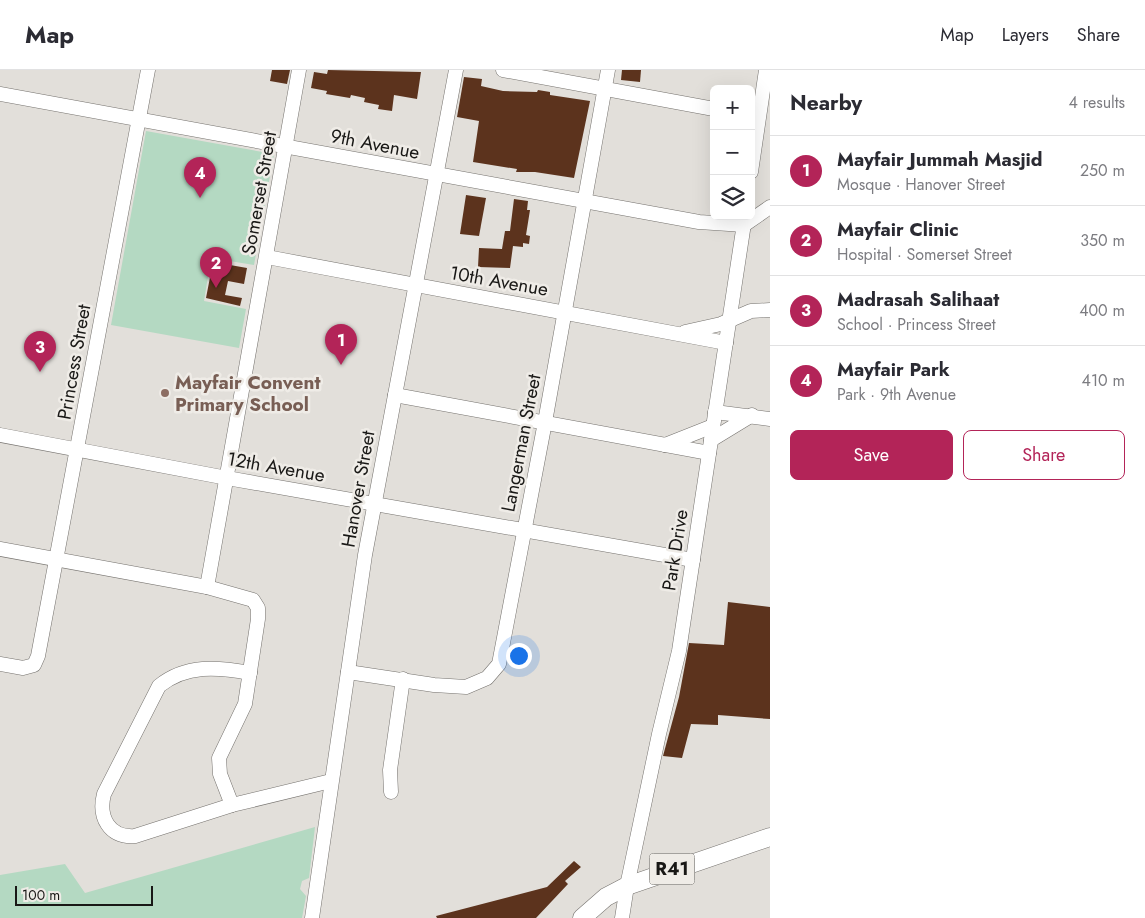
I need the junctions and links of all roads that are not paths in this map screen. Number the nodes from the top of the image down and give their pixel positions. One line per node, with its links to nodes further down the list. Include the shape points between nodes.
1 (148, 70): 11 (street, Princess Street)
2 (299, 70): 12 (street, Somerset Street)
3 (456, 70): 14 (street, Hanover Street)
4 (503, 70): 7 (street)
5 (608, 70): 7 (street, Langerman Street)
6 (766, 70): 9 (street)
7 (605, 88): 10 (street); 15 (street, Langerman Street)
8 (0, 94): 11 (street, 9th Avenue)
9 (761, 106): 13 (street)
10 (710, 108)
11 (138, 118): 12 (street, 9th Avenue); 38 (street, Princess Street)
12 (286, 146): 14 (street, 9th Avenue); 22 (street, Somerset Street)
13 (755, 146)
14 (436, 174): 15 (street, 9th Avenue); 23 (street, Hanover Street)
15 (583, 200): 21 (street, 9th Avenue); 25 (street, Langerman Street)
16 (755, 206): 17 (street)
17 (770, 206): 18 (street)
18 (755, 214)
19 (710, 218): 21 (street)
20 (745, 220): 21 (street, 9th Avenue); 26 (street, Park Drive)
21 (699, 222)
22 (267, 257): 23 (street, 10th Avenue); 39 (street, Somerset Street)
23 (416, 285): 25 (street, 10th Avenue); 29 (street, Hanover Street)
24 (770, 310): 26 (street, via 751,311)
25 (564, 312): 27 (street, 10th Avenue); 33 (street, Langerman Street)
26 (729, 321): 27 (street); 28 (street, Park Drive)
27 (674, 334): 28 (street, 10th Avenue)
28 (726, 343): 30 (street, Park Drive)
29 (395, 395): 33 (street); 40 (street, Hanover Street)
30 (715, 412): 31 (street); 34 (street, Park Drive)
31 (752, 415): 32 (street); 37 (street)
32 (770, 419)
33 (545, 422): 36 (street); 41 (street, Langerman Street)
34 (713, 426): 36 (street); 37 (street, Park Drive)
35 (0, 435): 38 (street, 12th Avenue)
36 (665, 445): 37 (street)
37 (710, 447): 44 (street, Park Drive)
38 (77, 450): 39 (street, 12th Avenue); 43 (street, Princess Street)
39 (228, 478): 40 (street, 12th Avenue); 45 (street, Somerset Street)
40 (375, 504): 41 (street, 12th Avenue); 47 (street, Hanover Street)
41 (524, 530): 44 (street, 12th Avenue); 49 (street, Langerman Street, via 495,671 479,683 466,687)
42 (0, 549): 43 (street)
43 (57, 560): 45 (street); 46 (street, Princess Street, via 36,662 23,668)
44 (693, 560): 54 (street, Park Drive, via 675,669)
45 (207, 587): 48 (street, via 246,597 256,604 258,619)
46 (0, 664)
47 (348, 672): 49 (street, Langerman Street); 50 (street, Hanover Street)
48 (250, 673): 52 (street, via 245,704 219,758 220,774); 52 (street, via 203,668 172,676 159,686 104,794 102,808 104,820 116,832 135,836)
49 (402, 679): 51 (street, via 390,770)
50 (331, 781): 52 (street); 55 (street, Hanover Street)
51 (391, 792)
52 (232, 805)
53 (770, 837): 54 (main road, R41)
54 (627, 886): 56 (main road, R41, via 606,897); 57 (street, Park Drive)
55 (312, 918)
56 (582, 918)
57 (622, 918)

